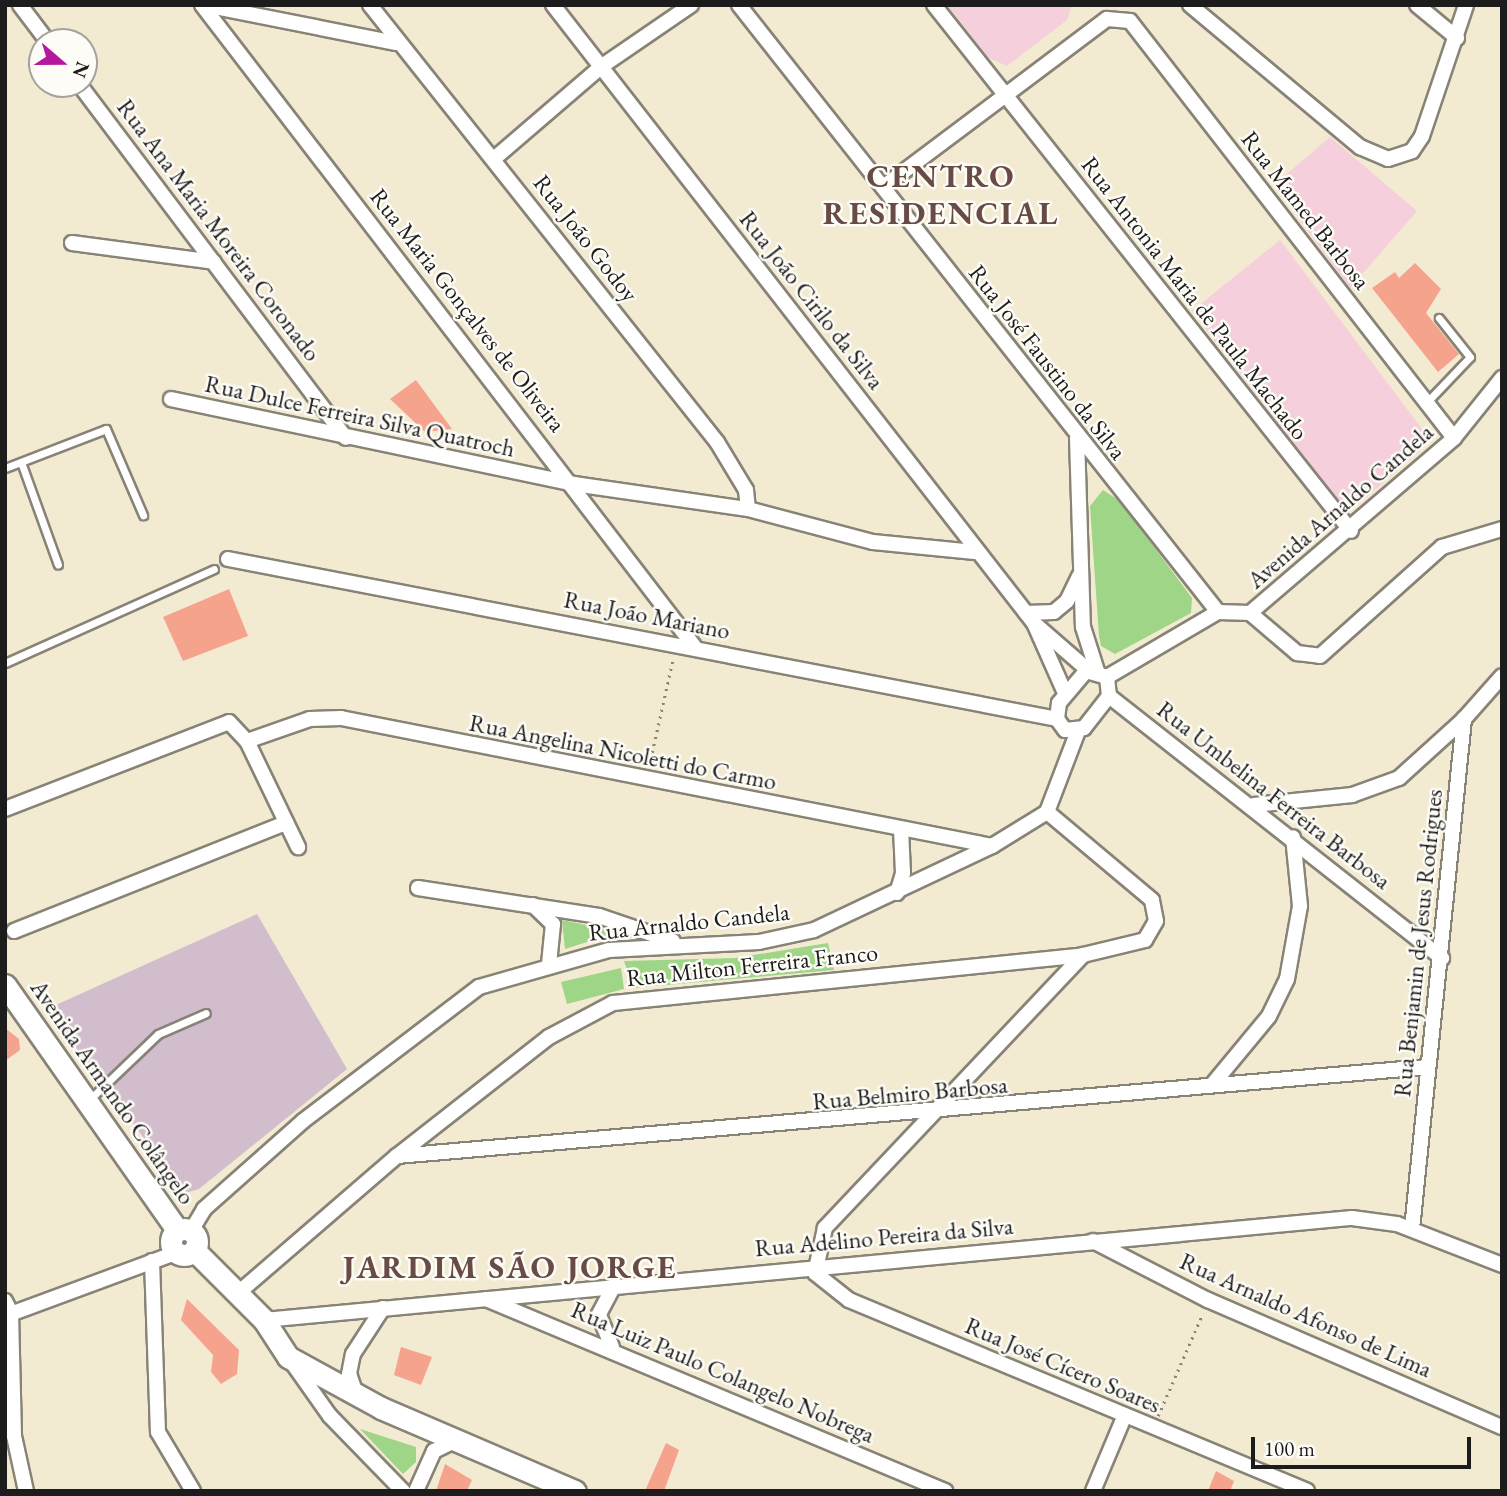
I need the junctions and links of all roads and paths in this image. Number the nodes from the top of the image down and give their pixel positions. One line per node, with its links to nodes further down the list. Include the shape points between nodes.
1 (20, 5): 11 (street)
2 (203, 5): 13 (street); 30 (street, Rua Maria Gonçalves de Oliveira)
3 (370, 5): 13 (street, Rua João Godoy)
4 (553, 5): 14 (street, Rua João Cirilo da Silva)
5 (691, 5): 14 (street)
6 (739, 5): 18 (street, Rua José Faustino da Silva)
7 (934, 5): 15 (street, Rua Antonia Maria de Paula Machado)
8 (1190, 5): 12 (street, via 1360,147 1388,159 1412,152 1422,136)
9 (1417, 5): 12 (street)
10 (1466, 5): 12 (street)
11 (37, 28)
12 (1457, 38)
13 (396, 44): 17 (street, Rua João Godoy)
14 (602, 66): 17 (street); 35 (street, Rua João Cirilo da Silva)
15 (1003, 93): 18 (street); 24 (street, Rua Mamed Barbosa, via 1118,16 1130,21); 34 (street, Rua Antonia Maria de Paula Machado)
16 (90, 98): 20 (street, Rua Ana Maria Moreira Coronado)
17 (495, 158): 31 (street, Rua João Godoy, via 717,442 746,490)
18 (883, 187): 26 (street, Rua José Faustino da Silva)
19 (72, 243): 20 (street)
20 (215, 262): 25 (street, Rua Ana Maria Moreira Coronado)
21 (1438, 318): 24 (lane, via 1470,357)
22 (1502, 378): 27 (street, Avenida Arnaldo Candela)
23 (171, 399): 25 (street, Rua Dulce Ferreira Silva Quatroch)
24 (1427, 402): 27 (street, Rua Mamed Barbosa)
25 (346, 438): 30 (street, Rua Dulce Ferreira Silva Quatroch)
26 (1077, 438): 39 (street); 40 (street, Rua José Faustino da Silva)
27 (1454, 438): 34 (street, Avenida Arnaldo Candela)
28 (21, 462): 29 (lane); 32 (lane, via 106,429); 37 (lane)
29 (5, 468)
30 (574, 484): 31 (street, Rua Dulce Ferreira Silva Quatroch); 44 (street, Rua Maria Gonçalves de Oliveira)
31 (748, 509): 35 (street, Rua Dulce Ferreira Silva Quatroch, via 873,542)
32 (143, 515)
33 (1502, 529): 41 (street, via 1434,554 1320,656 1297,653)
34 (1351, 531): 41 (street, Avenida Arnaldo Candela)
35 (975, 552): 42 (street, Rua João Cirilo da Silva)
36 (228, 559): 43 (street, Rua João Mariano)
37 (58, 565)
38 (214, 569): 45 (lane)
39 (1079, 574): 42 (street, via 1067,601 1054,612); 46 (street, via 1083,627)
40 (1218, 612): 41 (street, Avenida Arnaldo Candela); 46 (street)
41 (1250, 613)
42 (1030, 618): 46 (street, Rua João Cirilo da Silva); 48 (street, Rua João Cirilo da Silva)
43 (677, 642): 44 (street, Rua João Mariano); 54 (path)
44 (694, 646): 50 (street, Rua João Mariano)
45 (5, 663)
46 (1098, 673): 48 (street); 49 (street)
47 (1502, 676): 51 (street)
48 (1065, 693): 50 (street)
49 (1109, 696): 52 (street, via 1094,720); 55 (street, Rua Umbelina Ferreira Barbosa)
50 (1057, 719): 52 (street, Rua João Mariano, via 1065,730)
51 (1464, 719): 55 (street, via 1399,778 1352,795); 69 (street, Rua Benjamin de Jesus Rodrigues)
52 (1078, 731): 57 (street)
53 (247, 741): 54 (street, Rua Angelina Nicoletti do Carmo, via 310,719 341,718); 56 (street, via 235,724 221,724); 58 (street)
54 (646, 780): 59 (street, Rua Angelina Nicoletti do Carmo)
55 (1255, 805): 60 (street, Rua Umbelina Ferreira Barbosa)
56 (5, 809)
57 (1047, 811): 61 (street, Rua Arnaldo Candela); 68 (street, Rua Milton Ferreira Franco, via 1142,889 1155,909 1153,932 1145,940)
58 (286, 823): 62 (street); 66 (street)
59 (901, 829): 61 (street, Rua Angelina Nicoletti do Carmo); 64 (street, via 903,873)
60 (1293, 837): 69 (street, Rua Umbelina Ferreira Barbosa); 74 (street, via 1300,906 1287,979 1269,1016)
61 (992, 846): 64 (street, Rua Arnaldo Candela)
62 (298, 847)
63 (418, 888): 65 (street)
64 (897, 893): 67 (street, Rua Arnaldo Candela, via 780,938)
65 (529, 903): 67 (street, via 599,916); 70 (street, via 553,925)
66 (14, 931)
67 (676, 943): 70 (street, Rua Arnaldo Candela)
68 (1083, 956): 76 (street); 77 (street, Rua Milton Ferreira Franco, via 614,1003 549,1037)
69 (1441, 958): 73 (street, Rua Benjamin de Jesus Rodrigues)
70 (549, 964): 79 (street, Rua Arnaldo Candela, via 479,987 440,1010 204,1209)
71 (5, 985): 75 (street, Avenida Armando Colângelo)
72 (206, 1013): 75 (lane, via 158,1034)
73 (1427, 1067): 74 (street, Rua Belmiro Barbosa); 78 (street, Rua Benjamin de Jesus Rodrigues)
74 (1212, 1085): 76 (street, Rua Belmiro Barbosa)
75 (85, 1103): 79 (street, Avenida Armando Colângelo)
76 (930, 1114): 77 (street, Rua Belmiro Barbosa); 83 (street, via 825,1228)
77 (397, 1156): 85 (street, Rua Milton Ferreira Franco)
78 (1412, 1229): 80 (street, Rua Adelino Pereira da Silva, via 1352,1218); 82 (street, Rua Adelino Pereira da Silva)
79 (184, 1241): 81 (street); 85 (street, Avenida Armando Colângelo)
80 (1093, 1241): 83 (street, Rua Adelino Pereira da Silva); 87 (street, Rua Arnaldo Afonso de Lima)
81 (152, 1261): 89 (street); 99 (street, via 158,1432)
82 (1502, 1265)
83 (814, 1266): 84 (street, Rua Adelino Pereira da Silva); 94 (street, Rua José Cícero Soares, via 822,1283 849,1300)
84 (614, 1286): 86 (street, Rua Adelino Pereira da Silva); 91 (street, via 600,1314)
85 (237, 1293): 90 (street, Avenida Armando Colângelo)
86 (482, 1297): 88 (street, Rua Adelino Pereira da Silva); 91 (street, Rua Luiz Paulo Colangelo Nobrega)
87 (1208, 1300): 95 (path); 96 (street, Rua Arnaldo Afonso de Lima)
88 (383, 1308): 90 (street, Rua Adelino Pereira da Silva); 93 (street, via 353,1354 349,1374)
89 (7, 1310): 98 (street, via 14,1436)
90 (264, 1320): 92 (street, Avenida Armando Colângelo)
91 (612, 1347): 103 (street, Rua Luiz Paulo Colangelo Nobrega)
92 (288, 1357): 93 (street); 100 (street, via 330,1416)
93 (356, 1394): 97 (street)
94 (1125, 1415): 95 (street, Rua José Cícero Soares); 104 (street)
95 (1153, 1427): 105 (street, Rua José Cícero Soares)
96 (1502, 1427)
97 (457, 1440): 101 (street, via 434,1451); 102 (street)
98 (26, 1491)
99 (192, 1491)
100 (402, 1491)
101 (416, 1491)
102 (575, 1491)
103 (946, 1491)
104 (1093, 1491)
105 (1307, 1491)

